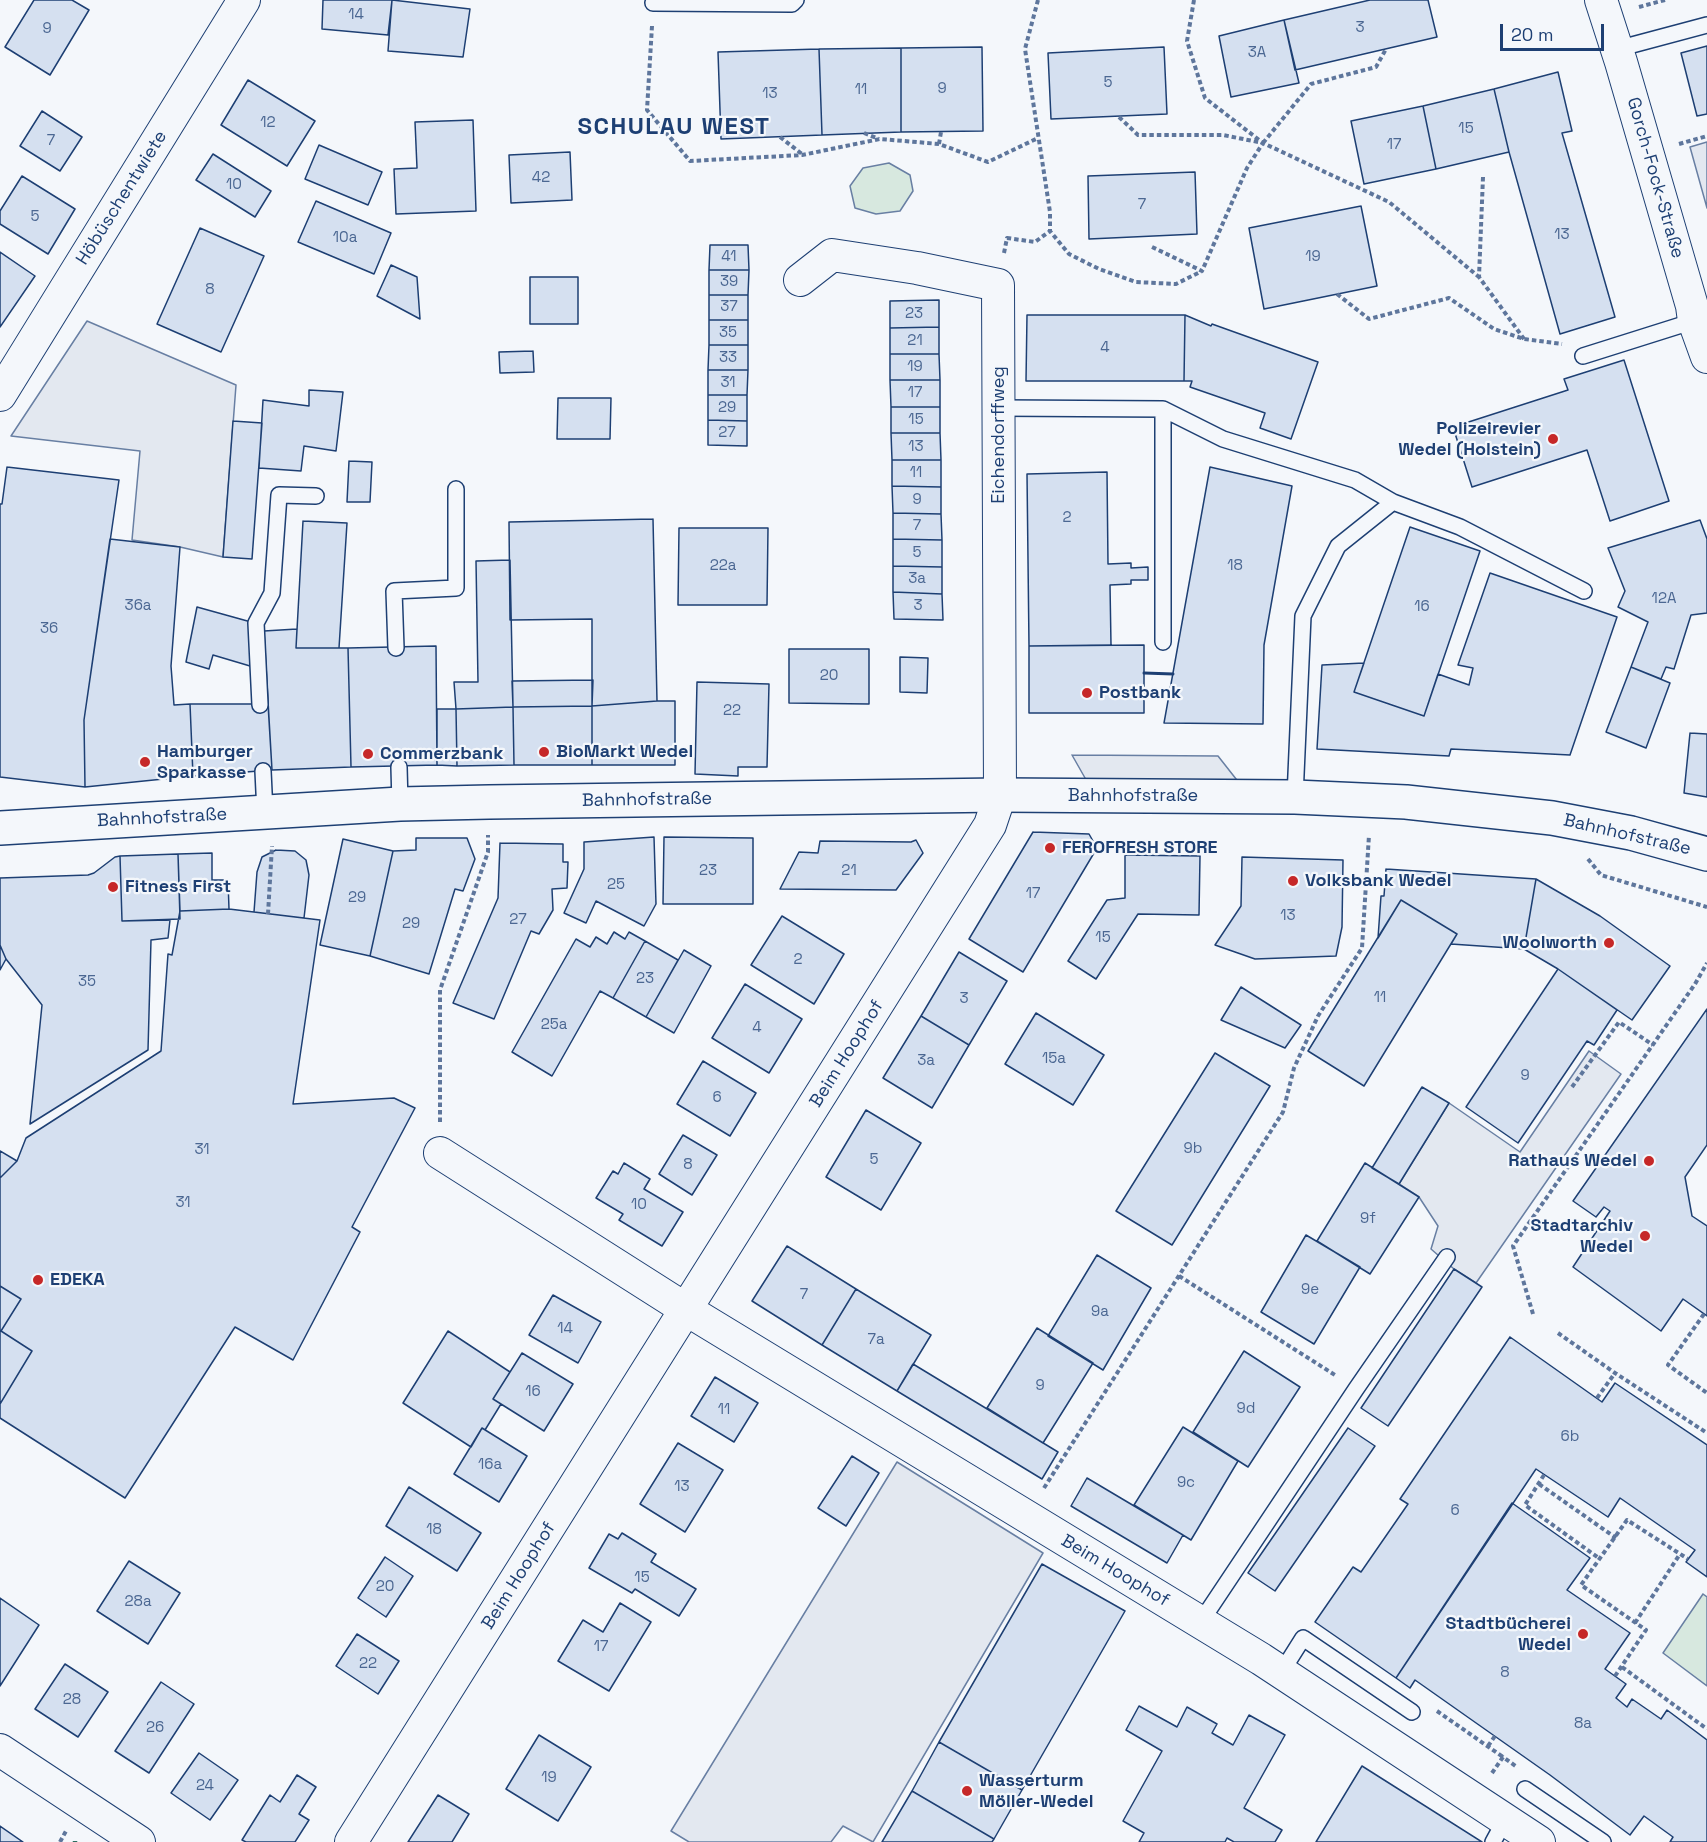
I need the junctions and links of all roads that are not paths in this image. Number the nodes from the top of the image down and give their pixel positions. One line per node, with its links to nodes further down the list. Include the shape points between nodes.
1 (244, 0): 11 (street, Höbüschentwiete)
2 (796, 0): 4 (lane, via 792,4)
3 (1601, 0): 6 (street, Gorch-Fock-Straße)
4 (653, 3)
5 (1707, 25): 6 (lane)
6 (1617, 49): 8 (street, Gorch-Fock-Straße)
7 (800, 280): 12 (street, Eichendorffweg, via 832,255 998,285)
8 (1694, 321): 9 (lane); 10 (street, Gorch-Fock-Straße)
9 (1583, 356)
10 (1707, 357)
11 (0, 395)
12 (1000, 408): 13 (lane); 23 (street, Eichendorffweg)
13 (1163, 409): 16 (lane, via 1223,439 1354,480); 18 (lane)
14 (456, 489): 19 (lane, via 456,588 394,591)
15 (316, 496): 20 (lane, via 279,495 272,593 256,623)
16 (1393, 502): 17 (lane, via 1460,527); 24 (lane, via 1338,546 1302,616)
17 (1584, 591)
18 (1163, 642)
19 (396, 648)
20 (260, 705)
21 (399, 767): 25 (lane)
22 (263, 771): 26 (lane)
23 (1000, 795): 24 (street, Bahnhofstraße); 25 (street, Bahnhofstraße); 31 (street, Beim Hoophof, via 990,825)
24 (1295, 797): 28 (street, Bahnhofstraße, via 1406,802 1551,819 1631,833)
25 (400, 804): 26 (street, Bahnhofstraße)
26 (269, 812): 27 (street, Bahnhofstraße)
27 (0, 828)
28 (1707, 854)
29 (440, 1153): 31 (street, Beim Hoophof)
30 (1447, 1257): 32 (lane)
31 (687, 1310): 32 (street, Beim Hoophof); 39 (street, Beim Hoophof)
32 (1200, 1623): 33 (street, Beim Hoophof)
33 (1281, 1673): 34 (lane, via 1303,1638); 37 (street, Beim Hoophof)
34 (1412, 1712)
35 (0, 1750): 38 (street)
36 (1525, 1789): 41 (lane)
37 (1499, 1831): 40 (street, Beim Hoophof)
38 (139, 1842)
39 (351, 1842)
40 (1539, 1842)
41 (1603, 1842)

